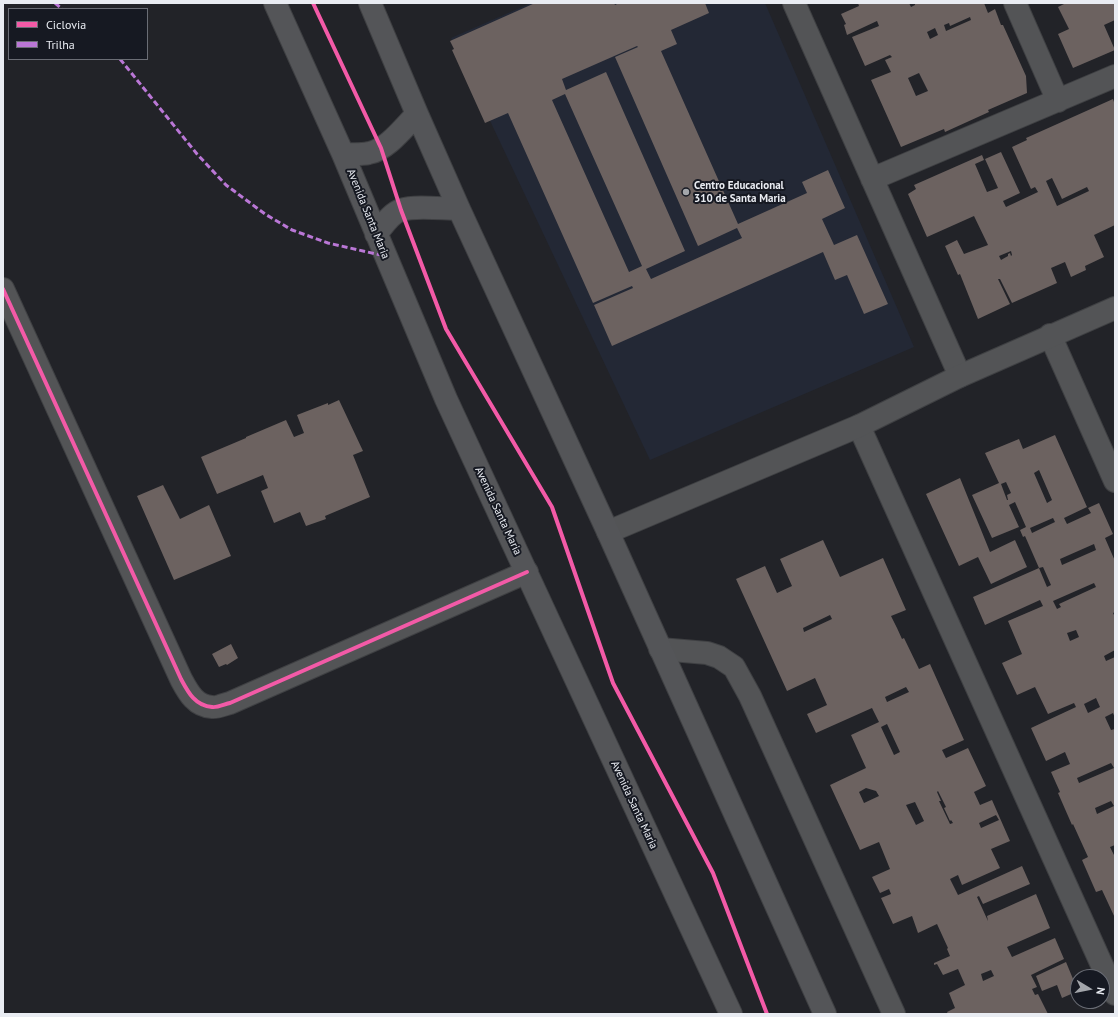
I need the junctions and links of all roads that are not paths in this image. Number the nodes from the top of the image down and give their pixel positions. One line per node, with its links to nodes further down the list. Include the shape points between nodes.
1 (276, 3): 8 (main road, Avenida Santa Maria)
2 (370, 3): 7 (main road)
3 (794, 3): 9 (street)
4 (1015, 3): 6 (street)
5 (1115, 76): 6 (street)
6 (1058, 101): 9 (street)
7 (417, 114): 8 (main road, via 381,148 370,153); 10 (main road)
8 (343, 154): 11 (main road, Avenida Santa Maria)
9 (872, 179): 15 (street)
10 (459, 209): 11 (main road, via 401,210 390,217); 18 (main road)
11 (376, 234): 19 (main road, Avenida Santa Maria, via 446,399)
12 (3, 288): 19 (street, via 181,679 193,698 202,705 213,708 230,703)
13 (1115, 308): 14 (street)
14 (1050, 335): 15 (street); 17 (street)
15 (960, 376): 16 (street)
16 (859, 426): 18 (street); 21 (street)
17 (1115, 481)
18 (608, 532): 20 (main road)
19 (526, 572): 22 (main road, Avenida Santa Maria)
20 (660, 649): 23 (main road); 24 (street, via 706,653 734,667 750,696)
21 (1115, 994)
22 (731, 1014)
23 (825, 1014)
24 (894, 1014)

